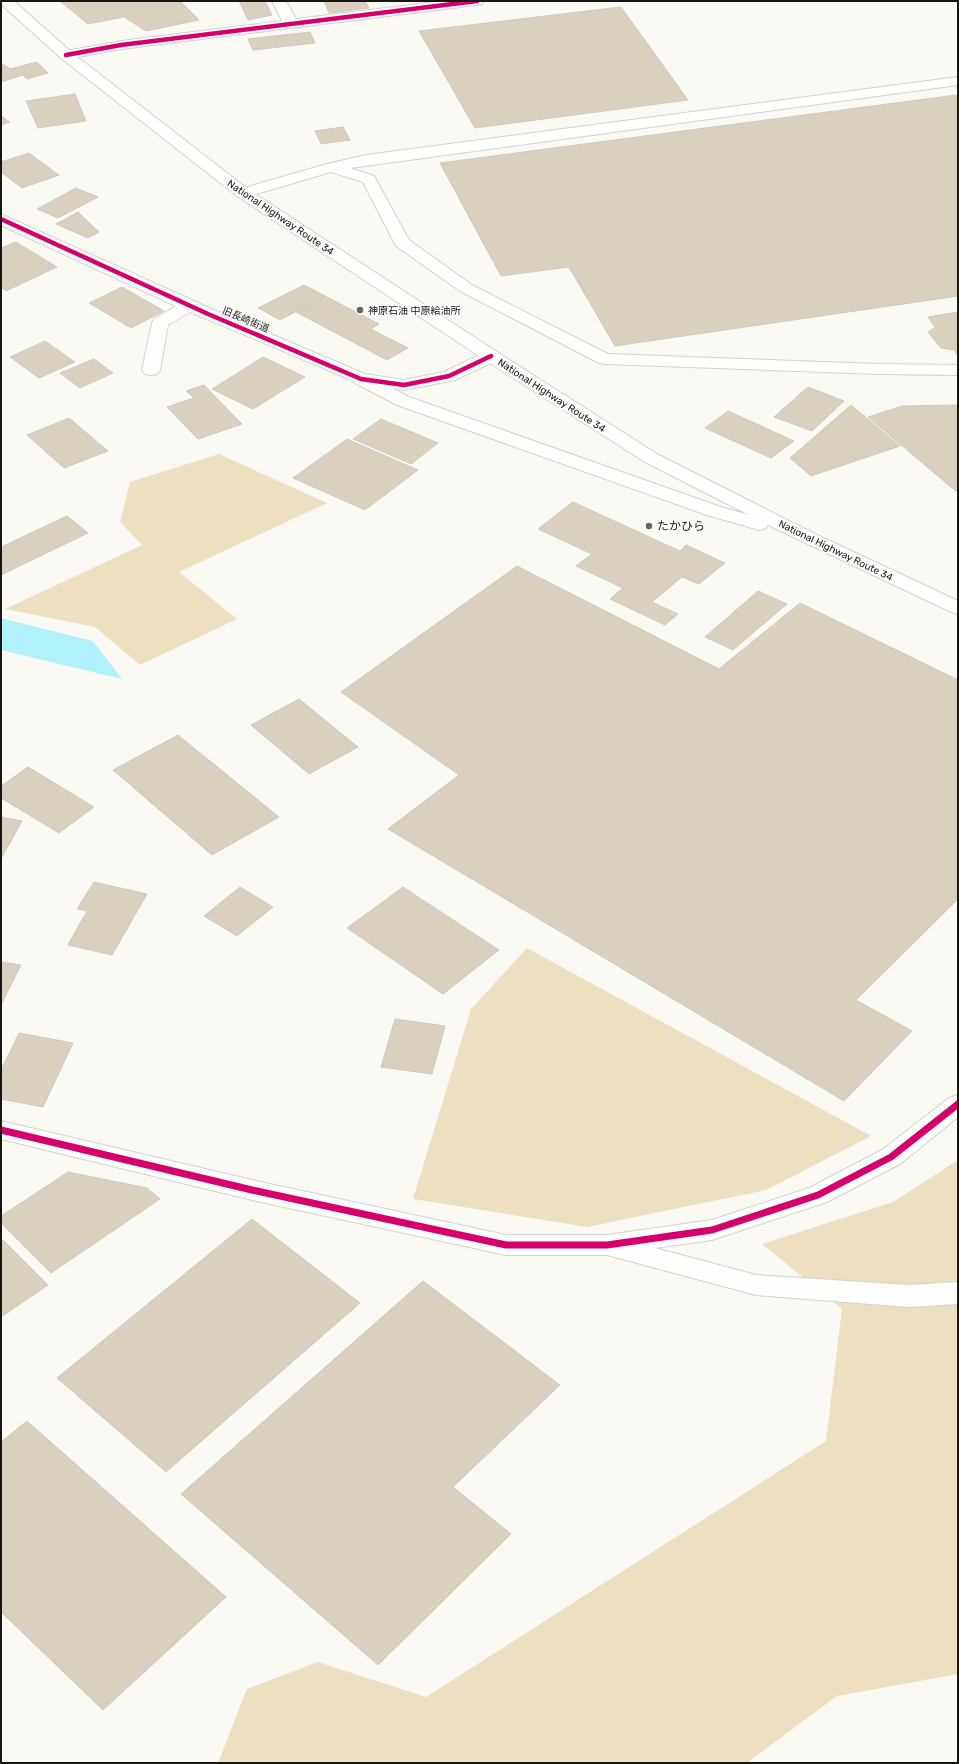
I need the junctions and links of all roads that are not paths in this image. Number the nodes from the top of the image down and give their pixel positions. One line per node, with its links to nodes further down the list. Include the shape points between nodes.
1 (6, 1): 5 (main road, National Highway Route 34)
2 (279, 1): 4 (main road)
3 (477, 1): 4 (main road)
4 (291, 24): 5 (main road, via 121,45)
5 (66, 55): 8 (main road, National Highway Route 34)
6 (958, 81): 7 (main road, via 382,158)
7 (332, 167): 8 (main road); 13 (main road, via 370,179 402,243 466,288 606,359)
8 (243, 193): 11 (main road, National Highway Route 34)
9 (1, 219): 10 (main road, 旧長崎街道)
10 (189, 305): 12 (main road, via 160,323); 14 (main road, 旧長崎街道)
11 (491, 356): 14 (main road, 旧長崎街道, via 449,376 404,385); 15 (main road, National Highway Route 34, via 651,458)
12 (151, 370)
13 (958, 370)
14 (361, 379): 15 (main road, via 403,401 425,409 714,511)
15 (806, 537): 16 (main road, National Highway Route 34)
16 (958, 608)
17 (958, 1104): 19 (main road, via 891,1157 818,1195 712,1230)
18 (1, 1130): 19 (main road, via 252,1190 506,1245)
19 (608, 1245): 20 (main road, via 756,1285 910,1296)
20 (958, 1293)

